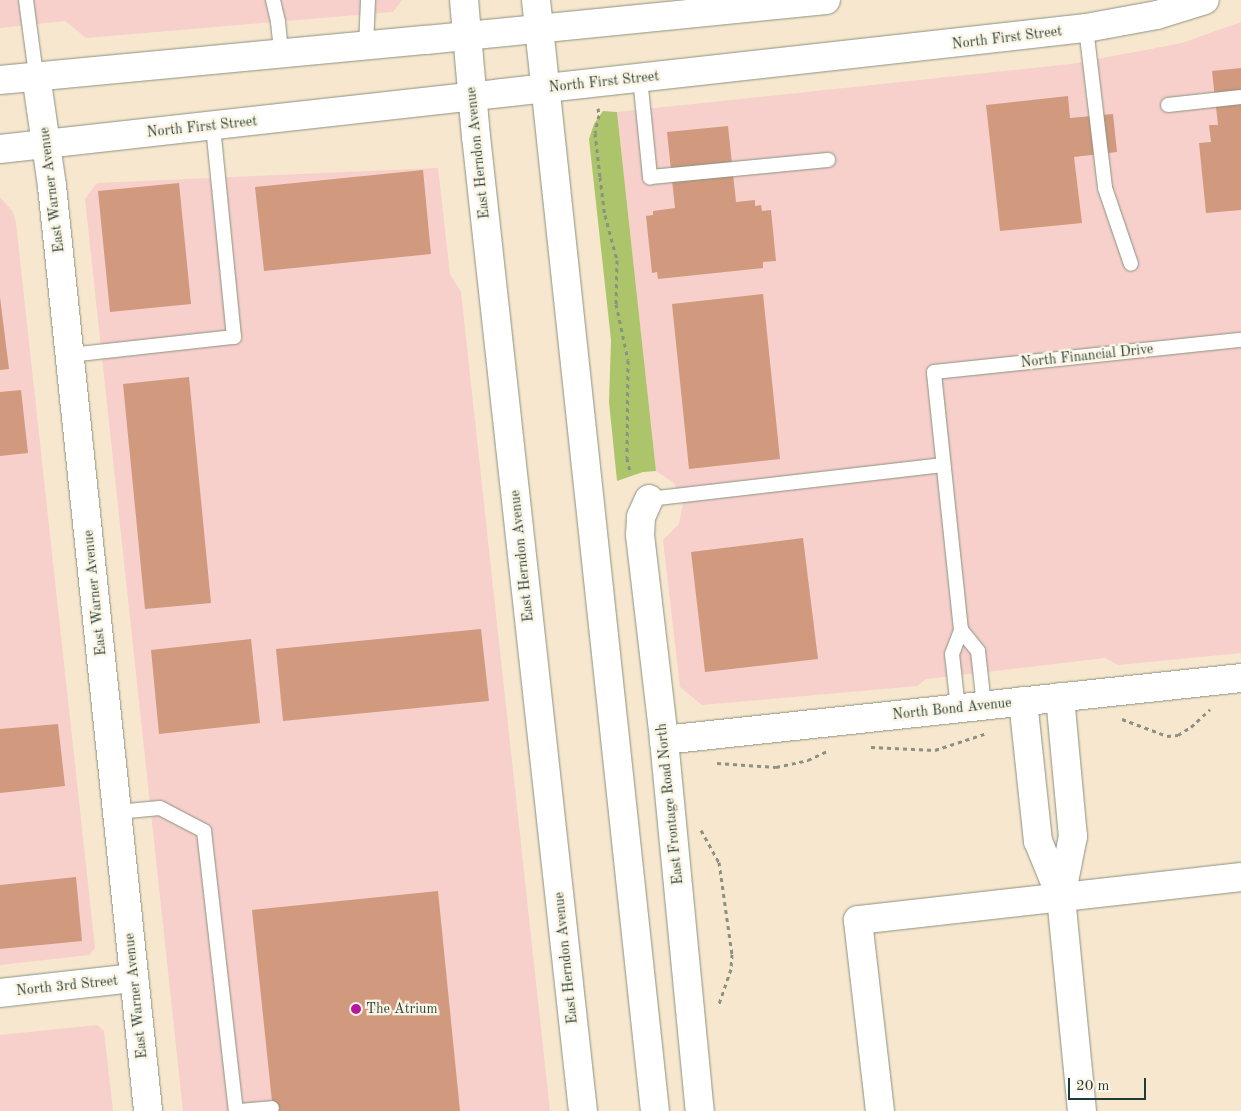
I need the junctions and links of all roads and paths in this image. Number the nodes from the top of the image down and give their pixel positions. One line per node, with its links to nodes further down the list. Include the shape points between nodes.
1 (26, 0): 14 (lane)
2 (272, 0): 13 (lane)
3 (368, 0): 12 (lane)
4 (464, 0): 11 (main road, East Herndon Avenue)
5 (536, 0): 10 (main road)
6 (826, 0): 10 (main road)
7 (1205, 0): 8 (main road, North First Street)
8 (1161, 7): 9 (main road, North First Street)
9 (1086, 28): 15 (main road, North First Street); 26 (lane, via 1105,188)
10 (539, 29): 11 (main road); 17 (main road)
11 (467, 36): 12 (main road); 18 (main road, East Herndon Avenue)
12 (366, 46): 13 (main road)
13 (281, 53): 14 (main road)
14 (36, 75): 16 (main road); 23 (main road, East Warner Avenue)
15 (640, 78): 17 (main road, North First Street); 25 (lane, via 650,177)
16 (0, 80)
17 (546, 88): 18 (main road, North First Street); 55 (main road)
18 (472, 95): 22 (main road, North First Street); 54 (main road, East Herndon Avenue)
19 (1241, 97): 20 (lane)
20 (1168, 105)
21 (599, 115): 30 (path, via 594,133 605,215 618,260 616,304 628,360 627,458)
22 (213, 127): 23 (main road, North First Street); 28 (lane, via 234,337)
23 (47, 144): 24 (main road, North First Street); 28 (main road, East Warner Avenue)
24 (0, 149)
25 (828, 160)
26 (1131, 264)
27 (1241, 340): 29 (lane, North Financial Drive, via 934,372)
28 (70, 354): 43 (main road, East Warner Avenue)
29 (943, 466): 31 (lane); 32 (lane)
30 (630, 472)
31 (648, 499): 39 (main road, East Frontage Road North, via 641,517 640,535)
32 (961, 630): 36 (lane, via 952,654); 36 (lane, via 978,651)
33 (1241, 678): 34 (main road, North Bond Avenue)
34 (1060, 697): 37 (main road, North Bond Avenue); 46 (main road, via 1073,836)
35 (1214, 706): 38 (path, via 1178,735 1167,736 1123,718)
36 (971, 707): 37 (main road, North Bond Avenue); 39 (main road, North Bond Avenue)
37 (1024, 715): 40 (path, via 970,740 935,750); 46 (main road, via 1038,841)
38 (1114, 719)
39 (664, 740): 56 (main road, East Frontage Road North)
40 (866, 747)
41 (831, 751): 42 (path, via 776,767)
42 (709, 763)
43 (117, 812): 47 (main road, East Warner Avenue); 52 (lane, via 160,808 204,831)
44 (699, 824): 49 (path, via 719,862 732,954 732,969)
45 (1241, 877): 46 (main road)
46 (1061, 897): 57 (main road, via 858,920); 58 (main road)
47 (134, 978): 48 (main road, North 3rd Street); 51 (main road, East Warner Avenue)
48 (0, 993)
49 (717, 1011)
50 (272, 1108): 53 (lane)
51 (148, 1111)
52 (236, 1111)
53 (240, 1111)
54 (583, 1111)
55 (655, 1111)
56 (700, 1111)
57 (880, 1111)
58 (1082, 1111)

